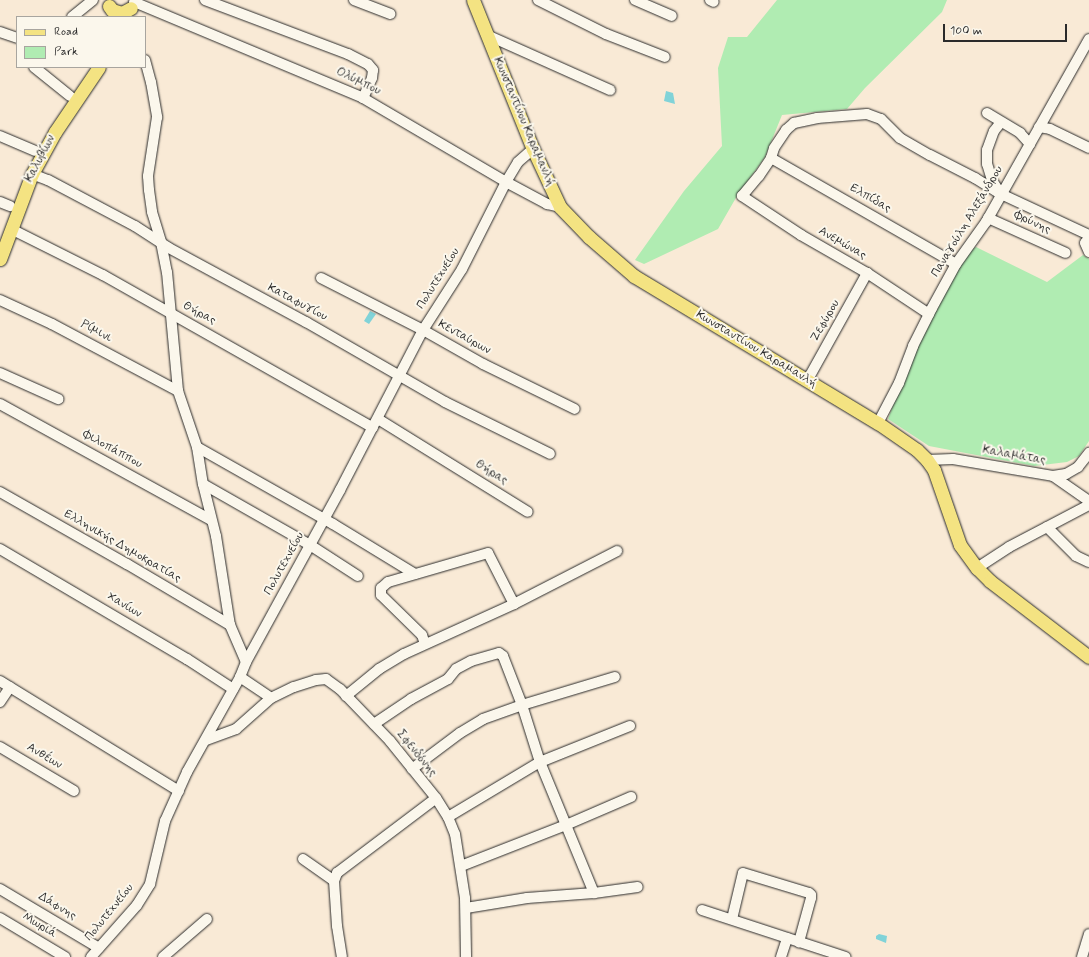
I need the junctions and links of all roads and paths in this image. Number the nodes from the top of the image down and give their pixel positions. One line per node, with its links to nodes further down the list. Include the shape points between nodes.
1 (93, 0): 10 (street)
2 (205, 0): 23 (street, via 368,64 373,70 372,78)
3 (354, 0): 9 (street)
4 (473, 0): 13 (main road, Κωνσταντίνου Καραμανλή)
5 (538, 0): 16 (street, via 606,34)
6 (635, 0): 11 (street)
7 (131, 7): 8 (main road, via 122,13); 23 (street, Ολύμπου)
8 (109, 8)
9 (390, 14)
10 (73, 16)
11 (672, 16)
12 (0, 32): 15 (street)
13 (487, 35): 21 (street); 30 (main road, Κωνσταντίνου Καραμανλή)
14 (1089, 39): 26 (street, Παναγούλη Αλεξάνδρου)
15 (16, 40)
16 (665, 57)
17 (146, 64): 42 (street, via 157,117 148,176 152,212)
18 (35, 68): 22 (street)
19 (89, 68): 22 (main road, Καλυβίων)
20 (98, 68): 33 (main road, Καλυβίων, via 55,132)
21 (610, 90)
22 (70, 96): 31 (main road, Καλυβίων)
23 (363, 98): 34 (street, Ολύμπου)
24 (986, 113): 25 (street)
25 (1001, 122): 28 (street, via 1020,133); 35 (street, via 994,131 987,150 987,164 992,180)
26 (1040, 127): 28 (street, Παναγούλη Αλεξάνδρου); 29 (street, via 1050,129)
27 (0, 136): 31 (street)
28 (1030, 144): 35 (street, Παναγούλη Αλεξάνδρου)
29 (1089, 148)
30 (533, 150): 34 (street, Πολυτεχνείου, via 518,162); 37 (main road, Κωνσταντίνου Καραμανλή)
31 (35, 151): 36 (main road, Καλυβίων)
32 (771, 158): 35 (street, via 774,148 794,123 817,118 867,114 881,119 900,138); 46 (street, Ελπίδας); 47 (street, Ανεμώνας, via 742,196 801,235)
33 (32, 174): 39 (main road, Καλυβίων); 42 (street, Καταφυγίου, via 93,202)
34 (506, 182): 37 (street, Ολύμπου, via 547,204); 52 (street, Πολυτεχνείου, via 462,269)
35 (1001, 194): 38 (street, Παναγούλη Αλεξάνδρου); 41 (street)
36 (5, 204): 40 (main road, Καλυβίων)
37 (560, 207): 55 (main road, Κωνσταντίνου Καραμανλή, via 589,237 634,276)
38 (988, 218): 44 (street, Φρύνης); 46 (street, Παναγούλη Αλεξάνδρου)
39 (11, 228): 45 (main road, Καλυβίων); 50 (street, Θήρας)
40 (0, 236)
41 (1089, 237): 43 (street, via 1085,243)
42 (162, 242): 50 (street); 54 (street, Καταφυγίου)
43 (1089, 252)
44 (1066, 253)
45 (0, 259)
46 (956, 264): 51 (street, Παναγούλη Αλεξάνδρου)
47 (867, 273): 51 (street, Ανεμώνας); 55 (street, Ζεφύρου)
48 (321, 278): 52 (street, Κενταύρων)
49 (0, 300): 56 (street, Ρίμινι, via 52,324)
50 (171, 314): 56 (street); 60 (street, Θήρας)
51 (929, 314): 61 (street, Παναγούλη Αλεξάνδρου)
52 (423, 330): 54 (street, Πολυτεχνείου); 59 (street, Κενταύρων, via 483,364)
53 (0, 373): 57 (street)
54 (400, 375): 60 (street, Πολυτεχνείου); 63 (street, Καταφυγίου, via 478,420)
55 (807, 381): 61 (main road, Κωνσταντίνου Καραμανλή)
56 (178, 391): 62 (street)
57 (58, 399)
58 (0, 404): 73 (street, Φιλοπάππου)
59 (575, 409)
60 (375, 424): 71 (street, Θήρας); 72 (street, Πολυτεχνείου)
61 (878, 424): 65 (main road, Κωνσταντίνου Καραμανλή, via 917,450)
62 (198, 447): 67 (street); 72 (street)
63 (550, 454)
64 (1089, 454): 66 (street, Καλαμάτας, via 1078,467 1066,474)
65 (927, 460): 66 (street, Καλαμάτας, via 953,459); 79 (main road, Κωνσταντίνου Καραμανλή, via 939,481 960,545)
66 (1053, 476): 69 (street)
67 (203, 484): 73 (street); 75 (street)
68 (0, 492): 83 (street, Ελληνικής Δημοκρατίας)
69 (1089, 501)
70 (1089, 505): 74 (street)
71 (528, 512)
72 (324, 519): 75 (street, Πολυτεχνείου); 80 (street)
73 (211, 520): 83 (street, via 216,536)
74 (1047, 527): 78 (street, via 1076,556); 79 (street)
75 (310, 545): 81 (street); 86 (street, Πολυτεχνείου)
76 (0, 549): 91 (street, Χανίων, via 187,659)
77 (617, 551): 82 (street)
78 (1089, 562)
79 (977, 568): 85 (main road, Κωνσταντίνου Καραμανλή, via 990,581)
80 (415, 574): 82 (street, via 488,553); 84 (street, via 388,582 381,588 381,595 422,635)
81 (358, 576)
82 (514, 604): 84 (street)
83 (230, 625): 86 (street)
84 (425, 644): 92 (street, via 379,669)
85 (1089, 657)
86 (246, 662): 87 (street, Πολυτεχνείου)
87 (240, 677): 91 (street, Πολυτεχνείου); 93 (street)
88 (616, 678): 95 (street)
89 (0, 682): 90 (street)
90 (10, 687): 94 (street); 103 (street)
91 (233, 689): 98 (street, Πολυτεχνείου)
92 (346, 696): 93 (street, Σφενδόνης, via 326,679 294,687); 96 (street, Σφενδόνης)
93 (271, 698): 98 (street, via 236,729)
94 (0, 702)
95 (522, 704): 96 (street, via 499,652 456,669 448,679 411,699); 100 (street); 101 (street, via 483,719)
96 (374, 724): 101 (street, Σφενδόνης)
97 (630, 726): 100 (street)
98 (206, 740): 103 (street, Πολυτεχνείου)
99 (0, 747): 102 (street, Ανθέων)
100 (540, 762): 106 (street); 107 (street)
101 (412, 769): 105 (street, Σφενδόνης)
102 (74, 791)
103 (179, 791): 122 (street, Πολυτεχνείου, via 165,821 150,884 137,905)
104 (631, 797): 107 (street)
105 (436, 798): 106 (street, Σφενδόνης); 110 (street, via 337,873)
106 (448, 817): 109 (street, Σφενδόνης, via 455,834)
107 (566, 825): 109 (street); 113 (street)
108 (303, 859): 110 (street)
109 (460, 866): 114 (street, Σφενδόνης)
110 (334, 881): 126 (street)
111 (638, 887): 113 (street)
112 (0, 889): 122 (street, Δάφνης)
113 (594, 893): 114 (street, via 528,898)
114 (466, 908): 127 (street, Σφενδόνης)
115 (702, 910): 118 (street)
116 (0, 918): 123 (street, Μωριά)
117 (207, 919): 125 (street)
118 (732, 919): 120 (street); 121 (street, via 743,873 808,893 812,898)
119 (1089, 934): 130 (street)
120 (787, 938): 121 (street); 128 (street)
121 (799, 942): 129 (street)
122 (99, 948): 124 (street, Πολυτεχνείου)
123 (65, 957)
124 (90, 957)
125 (163, 957)
126 (342, 957)
127 (466, 957)
128 (781, 957)
129 (846, 957)
130 (1082, 957)

